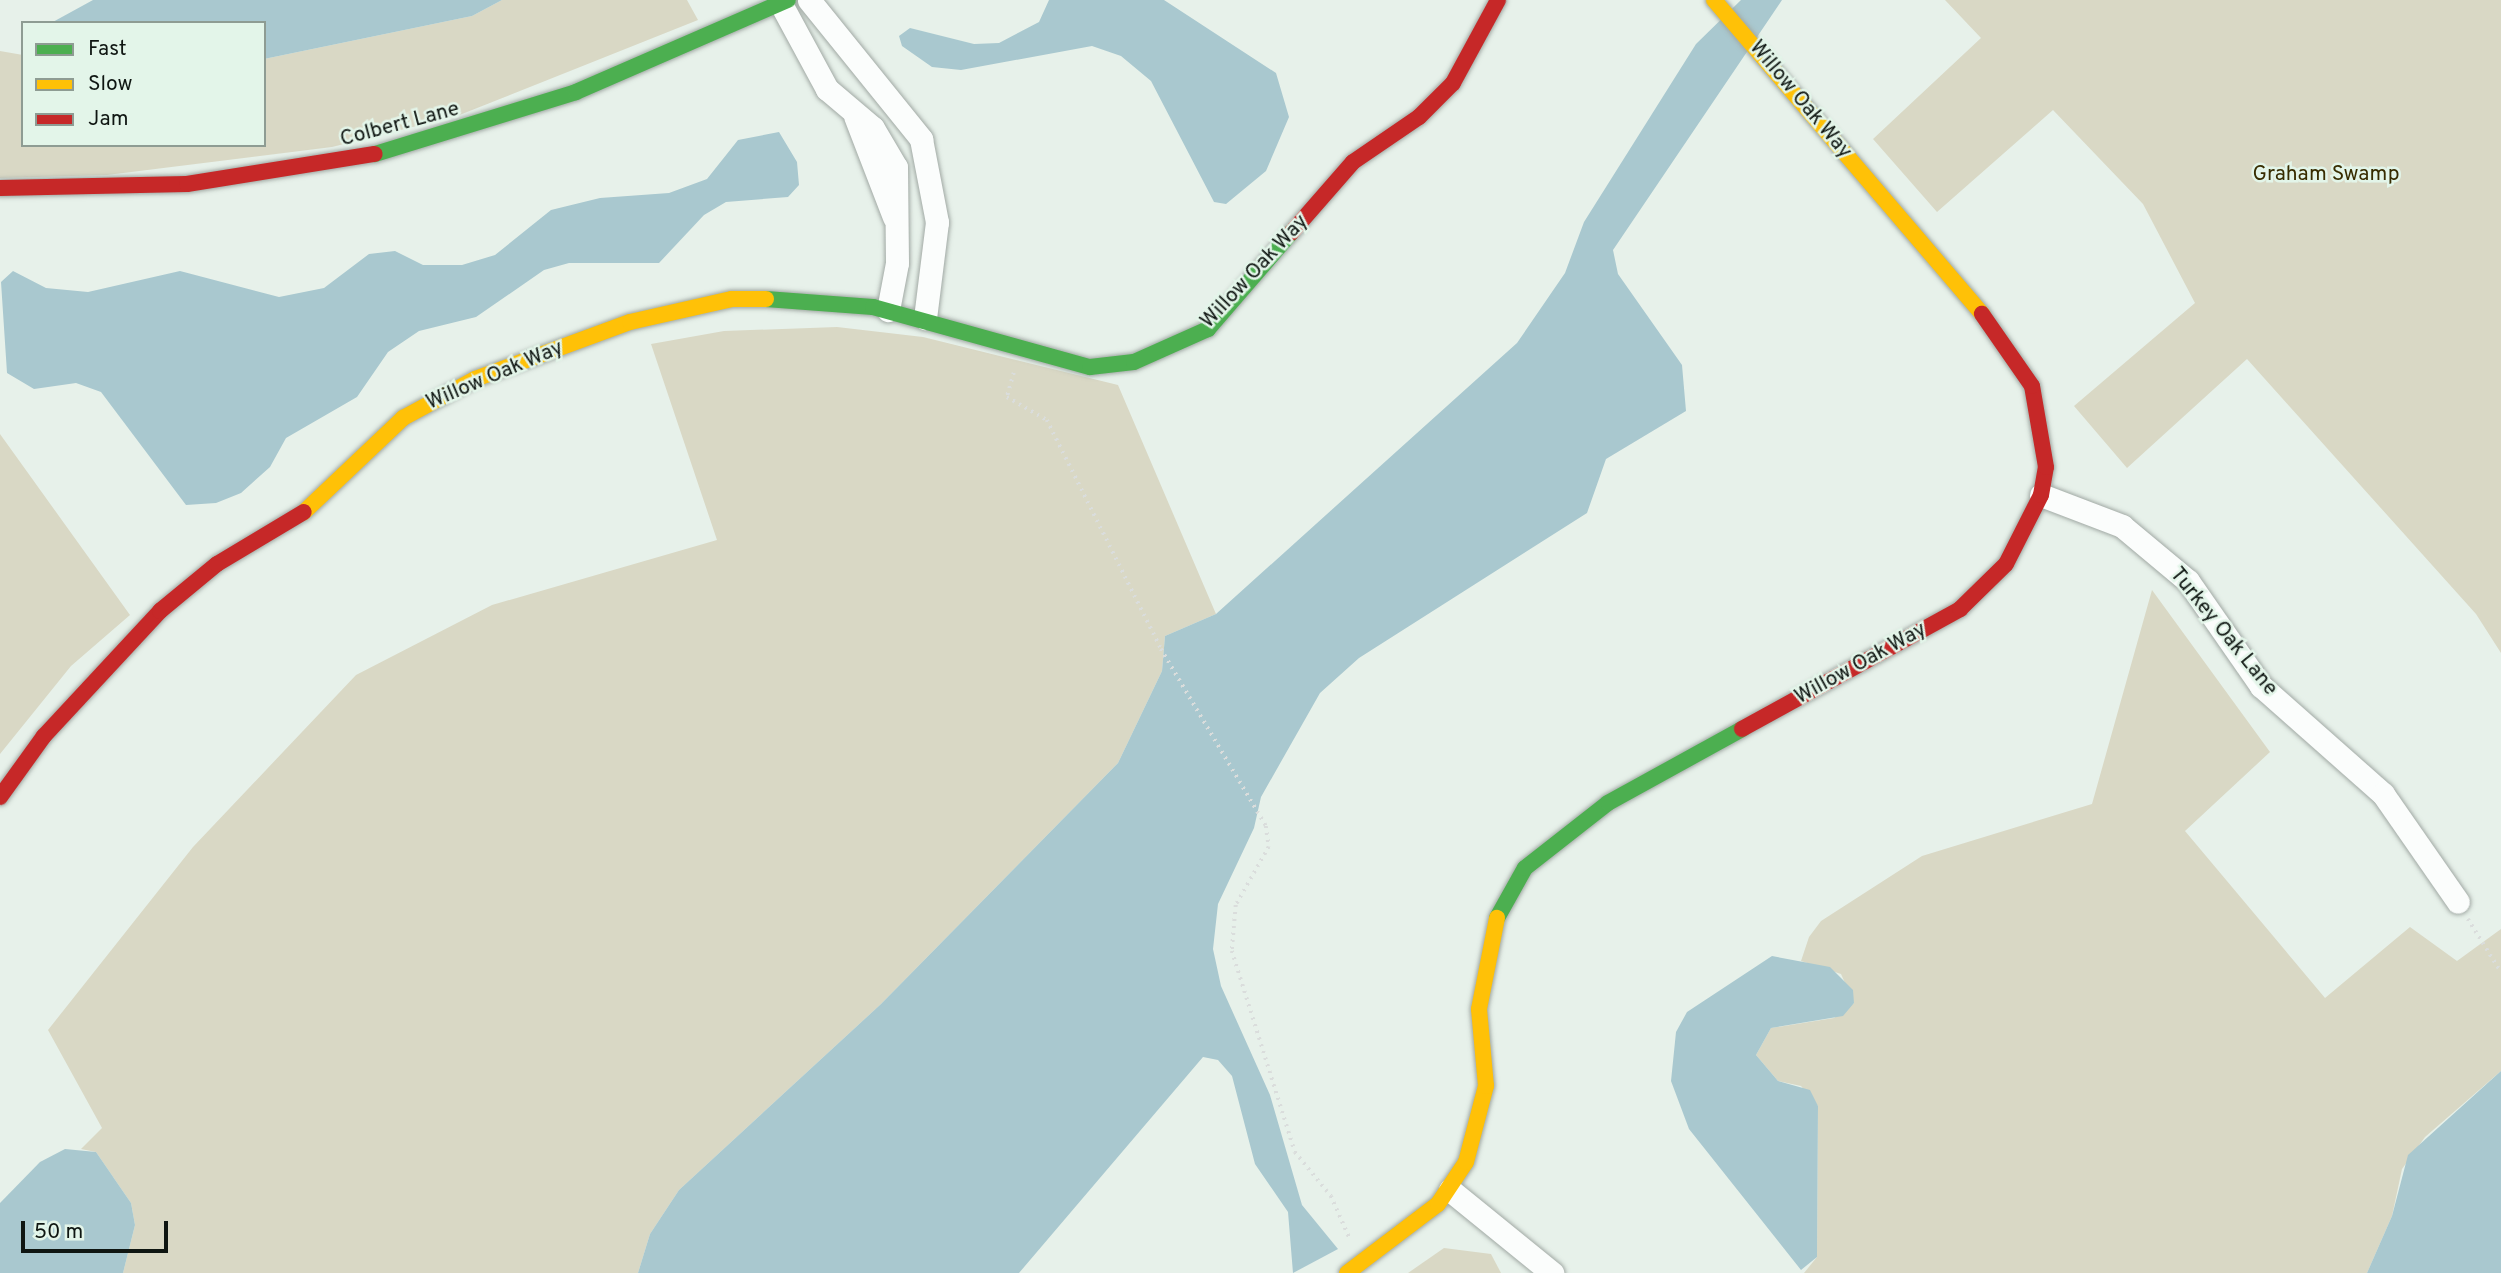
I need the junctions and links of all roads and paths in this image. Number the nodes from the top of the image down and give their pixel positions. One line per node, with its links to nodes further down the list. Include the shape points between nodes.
1 (809, 0): 7 (street, via 920,139 933,177 937,222)
2 (1498, 0): 8 (street, Willow Oak Way, via 1453,83 1419,117 1353,162 1209,329 1134,362 1090,367)
3 (1714, 0): 9 (street, Willow Oak Way, via 2000,335 2032,386 2046,467)
4 (784, 2): 5 (street, Colbert Lane, via 576,92 370,156 176,185); 6 (street, via 827,89 855,116 894,219 897,263)
5 (0, 188)
6 (888, 310): 7 (street, Willow Oak Way); 10 (street, Willow Oak Way, via 804,298 698,304 447,390 388,431 321,502 217,564 160,611 44,736)
7 (925, 318): 8 (street, Willow Oak Way)
8 (1021, 351): 14 (path, via 1007,397 1047,420 1161,649 1266,826 1269,847 1236,905 1232,951 1296,1152 1331,1196)
9 (2041, 495): 11 (street, Turkey Oak Lane, via 2122,526 2188,581 2261,686 2383,794); 13 (street, Willow Oak Way, via 2006,564 1960,609 1608,803 1525,868 1498,914 1487,952 1479,1009 1486,1086 1476,1135)
10 (0, 797)
11 (2458, 902): 12 (path)
12 (2501, 972)
13 (1450, 1190): 14 (street, Willow Oak Way); 16 (street)
14 (1361, 1262): 15 (street, Willow Oak Way)
15 (1347, 1273)
16 (1552, 1273)

